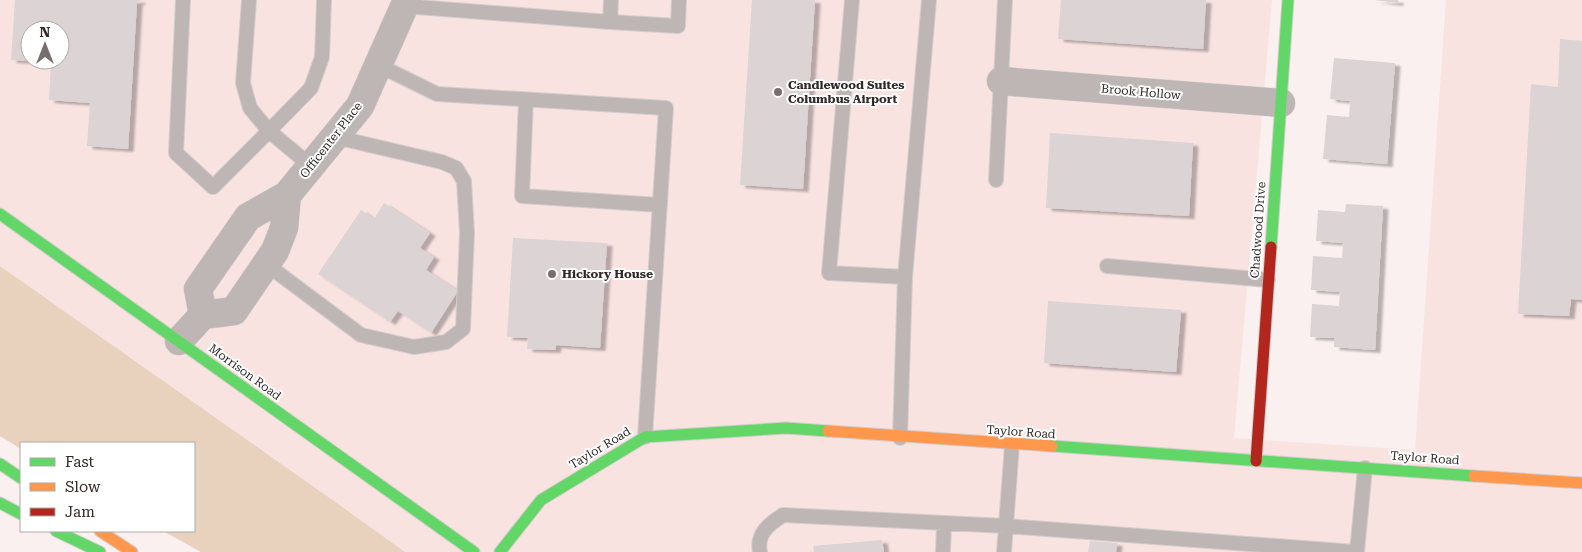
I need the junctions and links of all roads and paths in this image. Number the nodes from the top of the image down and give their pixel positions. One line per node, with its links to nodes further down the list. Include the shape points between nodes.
1 (183, 0): 16 (lane, via 176,154 213,187)
2 (250, 0): 16 (lane, via 243,83 250,108)
3 (324, 0): 16 (lane, via 322,56 310,88)
4 (611, 0): 11 (lane)
5 (679, 0): 11 (lane, via 678,26)
6 (852, 0): 25 (lane, via 828,273)
7 (929, 0): 25 (lane)
8 (1005, 0): 13 (lane)
9 (1288, 0): 15 (main road, Chadwood Drive)
10 (406, 3): 11 (lane); 12 (street, Officenter Place)
11 (610, 22)
12 (378, 65): 14 (lane, via 437,94); 17 (street, Officenter Place, via 360,106)
13 (1001, 80): 15 (street, Brook Hollow); 19 (lane)
14 (526, 100): 21 (lane, via 522,196); 21 (lane, via 666,108)
15 (1280, 103): 26 (main road, Chadwood Drive)
16 (269, 131): 18 (lane)
17 (335, 137): 18 (street, Officenter Place); 23 (lane, via 456,168 464,180 467,233 463,329 446,342 414,346 361,335)
18 (310, 166): 20 (street, Officenter Place)
19 (996, 180)
20 (287, 195): 23 (street, via 284,228); 27 (street, Officenter Place, via 248,217 242,225 198,289)
21 (660, 205): 29 (lane)
22 (0, 214): 28 (main road, Morrison Road)
23 (266, 264): 27 (street, via 234,311)
24 (1107, 266): 26 (lane)
25 (905, 278): 30 (lane)
26 (1268, 280): 32 (main road, Chadwood Drive)
27 (203, 315): 28 (street)
28 (179, 341): 45 (main road, Morrison Road)
29 (645, 437): 30 (main road, Taylor Road, via 786,428); 46 (main road, Taylor Road, via 540,500)
30 (900, 438): 31 (main road, Taylor Road)
31 (1012, 445): 32 (main road, Taylor Road); 40 (lane)
32 (1256, 461): 34 (main road, Taylor Road)
33 (0, 464): 35 (main road)
34 (1365, 468): 36 (main road, Taylor Road); 50 (lane)
35 (20, 477)
36 (1582, 483)
37 (0, 503): 38 (main road)
38 (20, 513)
39 (944, 523): 40 (lane); 47 (lane, via 783,515 767,525 758,544); 48 (lane)
40 (1006, 526): 49 (lane); 50 (lane)
41 (58, 532): 43 (main road)
42 (102, 532): 44 (main road)
43 (100, 552)
44 (132, 552)
45 (474, 552)
46 (500, 552)
47 (760, 552)
48 (944, 552)
49 (1004, 552)
50 (1357, 552)

